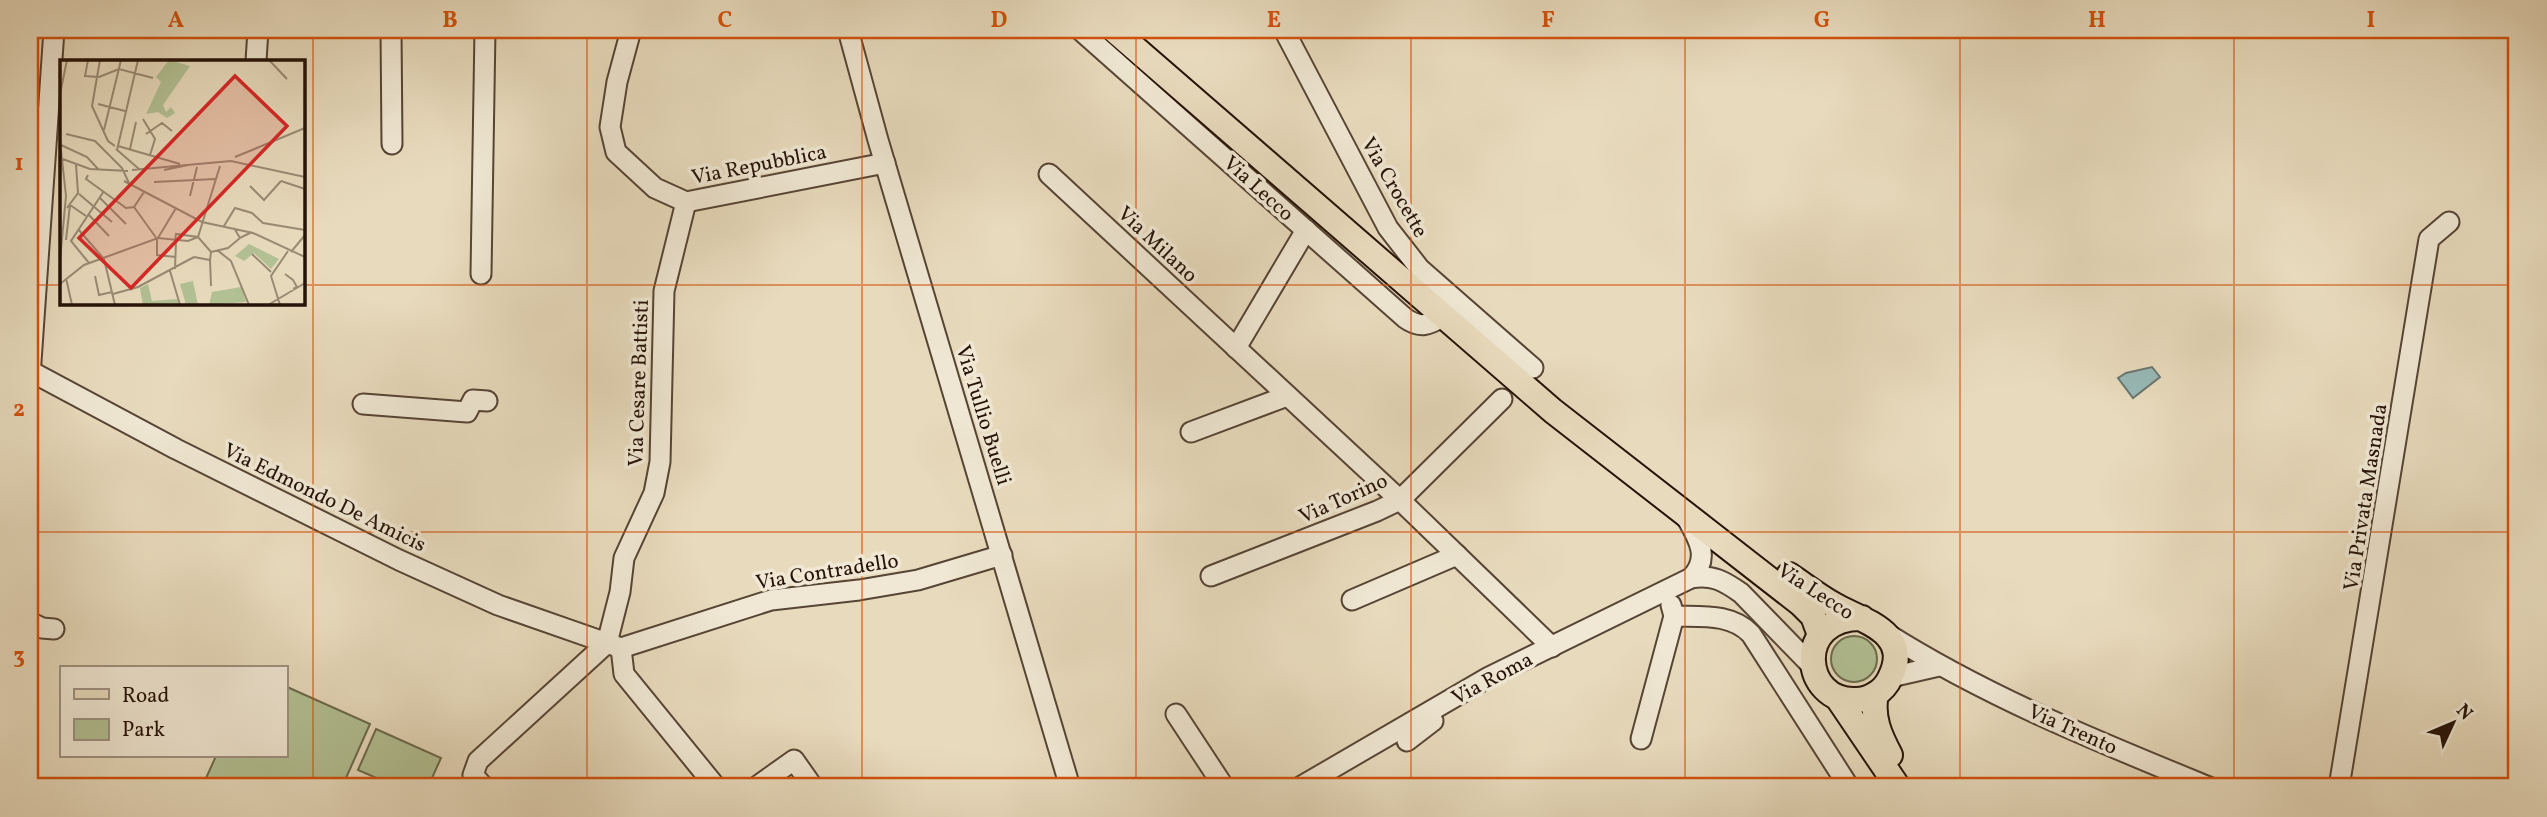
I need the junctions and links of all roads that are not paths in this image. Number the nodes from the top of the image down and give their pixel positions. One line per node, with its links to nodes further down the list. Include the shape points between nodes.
1 (54, 30): 23 (street)
2 (258, 30): 12 (street)
3 (391, 30): 13 (street)
4 (485, 30): 19 (street)
5 (631, 30): 16 (street, Via Repubblica, via 610,127 616,152 656,188)
6 (838, 30): 11 (street, Via Tullio Buelli)
7 (848, 30): 11 (street, Via Tullio Buelli)
8 (1080, 30): 18 (street, Via Lecco)
9 (1114, 30): 20 (main road, Via Lecco)
10 (1285, 30): 22 (street, Via Crocette, via 1388,228 1420,269)
11 (853, 55): 14 (street, Via Tullio Buelli)
12 (256, 60)
13 (392, 144)
14 (885, 163): 16 (street, Via Repubblica); 32 (street, Via Tullio Buelli)
15 (1049, 174): 21 (street, Via Milano)
16 (686, 202): 45 (street, Via Cesare Battisti, via 664,291 660,462 654,493 624,558)
17 (2449, 222): 66 (street, Via Privata Masnada, via 2429,239)
18 (1306, 230): 20 (street, Via Lecco, via 1413,323 1429,325); 21 (street)
19 (481, 274)
20 (1444, 316): 28 (main road, Via Lecco)
21 (1236, 348): 24 (street, Via Milano)
22 (1533, 368)
23 (30, 373): 45 (street, Via Edmondo De Amicis, via 399,560 498,605)
24 (1287, 396): 29 (street); 30 (street, Via Milano)
25 (1502, 399): 30 (street, Via Torino)
26 (487, 401): 27 (street, via 473,400 467,412)
27 (363, 404)
28 (1553, 411): 31 (main road, Via Lecco); 39 (main road, Via Lecco, via 1664,481 1815,594)
29 (1191, 432)
30 (1400, 500): 33 (street, Via Milano); 34 (street, Via Torino)
31 (1685, 515): 35 (street, via 1702,551 1700,567); 44 (main road, Via Lecco, via 1801,604 1813,616)
32 (1002, 555): 45 (street, Via Contradello, via 918,580 772,600); 59 (street, Via Tullio Buelli)
33 (1457, 555): 37 (street); 46 (street, Via Milano)
34 (1211, 576)
35 (1690, 578): 36 (street, Via Roma); 41 (street, via 1723,581)
36 (1666, 590): 38 (street); 46 (street, Via Roma)
37 (1352, 600)
38 (1674, 616): 53 (street); 62 (street, via 1714,617 1742,625)
39 (1861, 618): 43 (main road, Via Trento); 44 (main road, Via Lecco, via 1835,622)
40 (30, 622): 42 (street)
41 (1774, 628): 44 (street); 48 (street)
42 (54, 629)
43 (1886, 633): 47 (street, Via Trento); 50 (main road, via 1895,662)
44 (1819, 637): 48 (main road)
45 (614, 646): 55 (street, via 478,761 473,775); 56 (street, via 624,674)
46 (1552, 647): 49 (street, Via Roma)
47 (1939, 666): 50 (street); 65 (street, Via Trento, via 2083,736)
48 (1813, 667): 51 (main road, via 1818,680)
49 (1489, 677): 54 (street); 61 (street, Via Roma)
50 (1884, 686): 51 (main road, via 1857,701); 64 (main road, via 1874,704 1878,731)
51 (1837, 697): 63 (main road)
52 (1176, 714): 60 (street)
53 (1641, 739)
54 (1407, 741)
55 (484, 787)
56 (716, 787)
57 (756, 787): 58 (street, via 794,760)
58 (813, 787)
59 (1070, 787)
60 (1224, 787)
61 (1300, 787)
62 (1849, 787)
63 (1898, 787)
64 (1906, 787)
65 (2209, 787)
66 (2339, 787)

